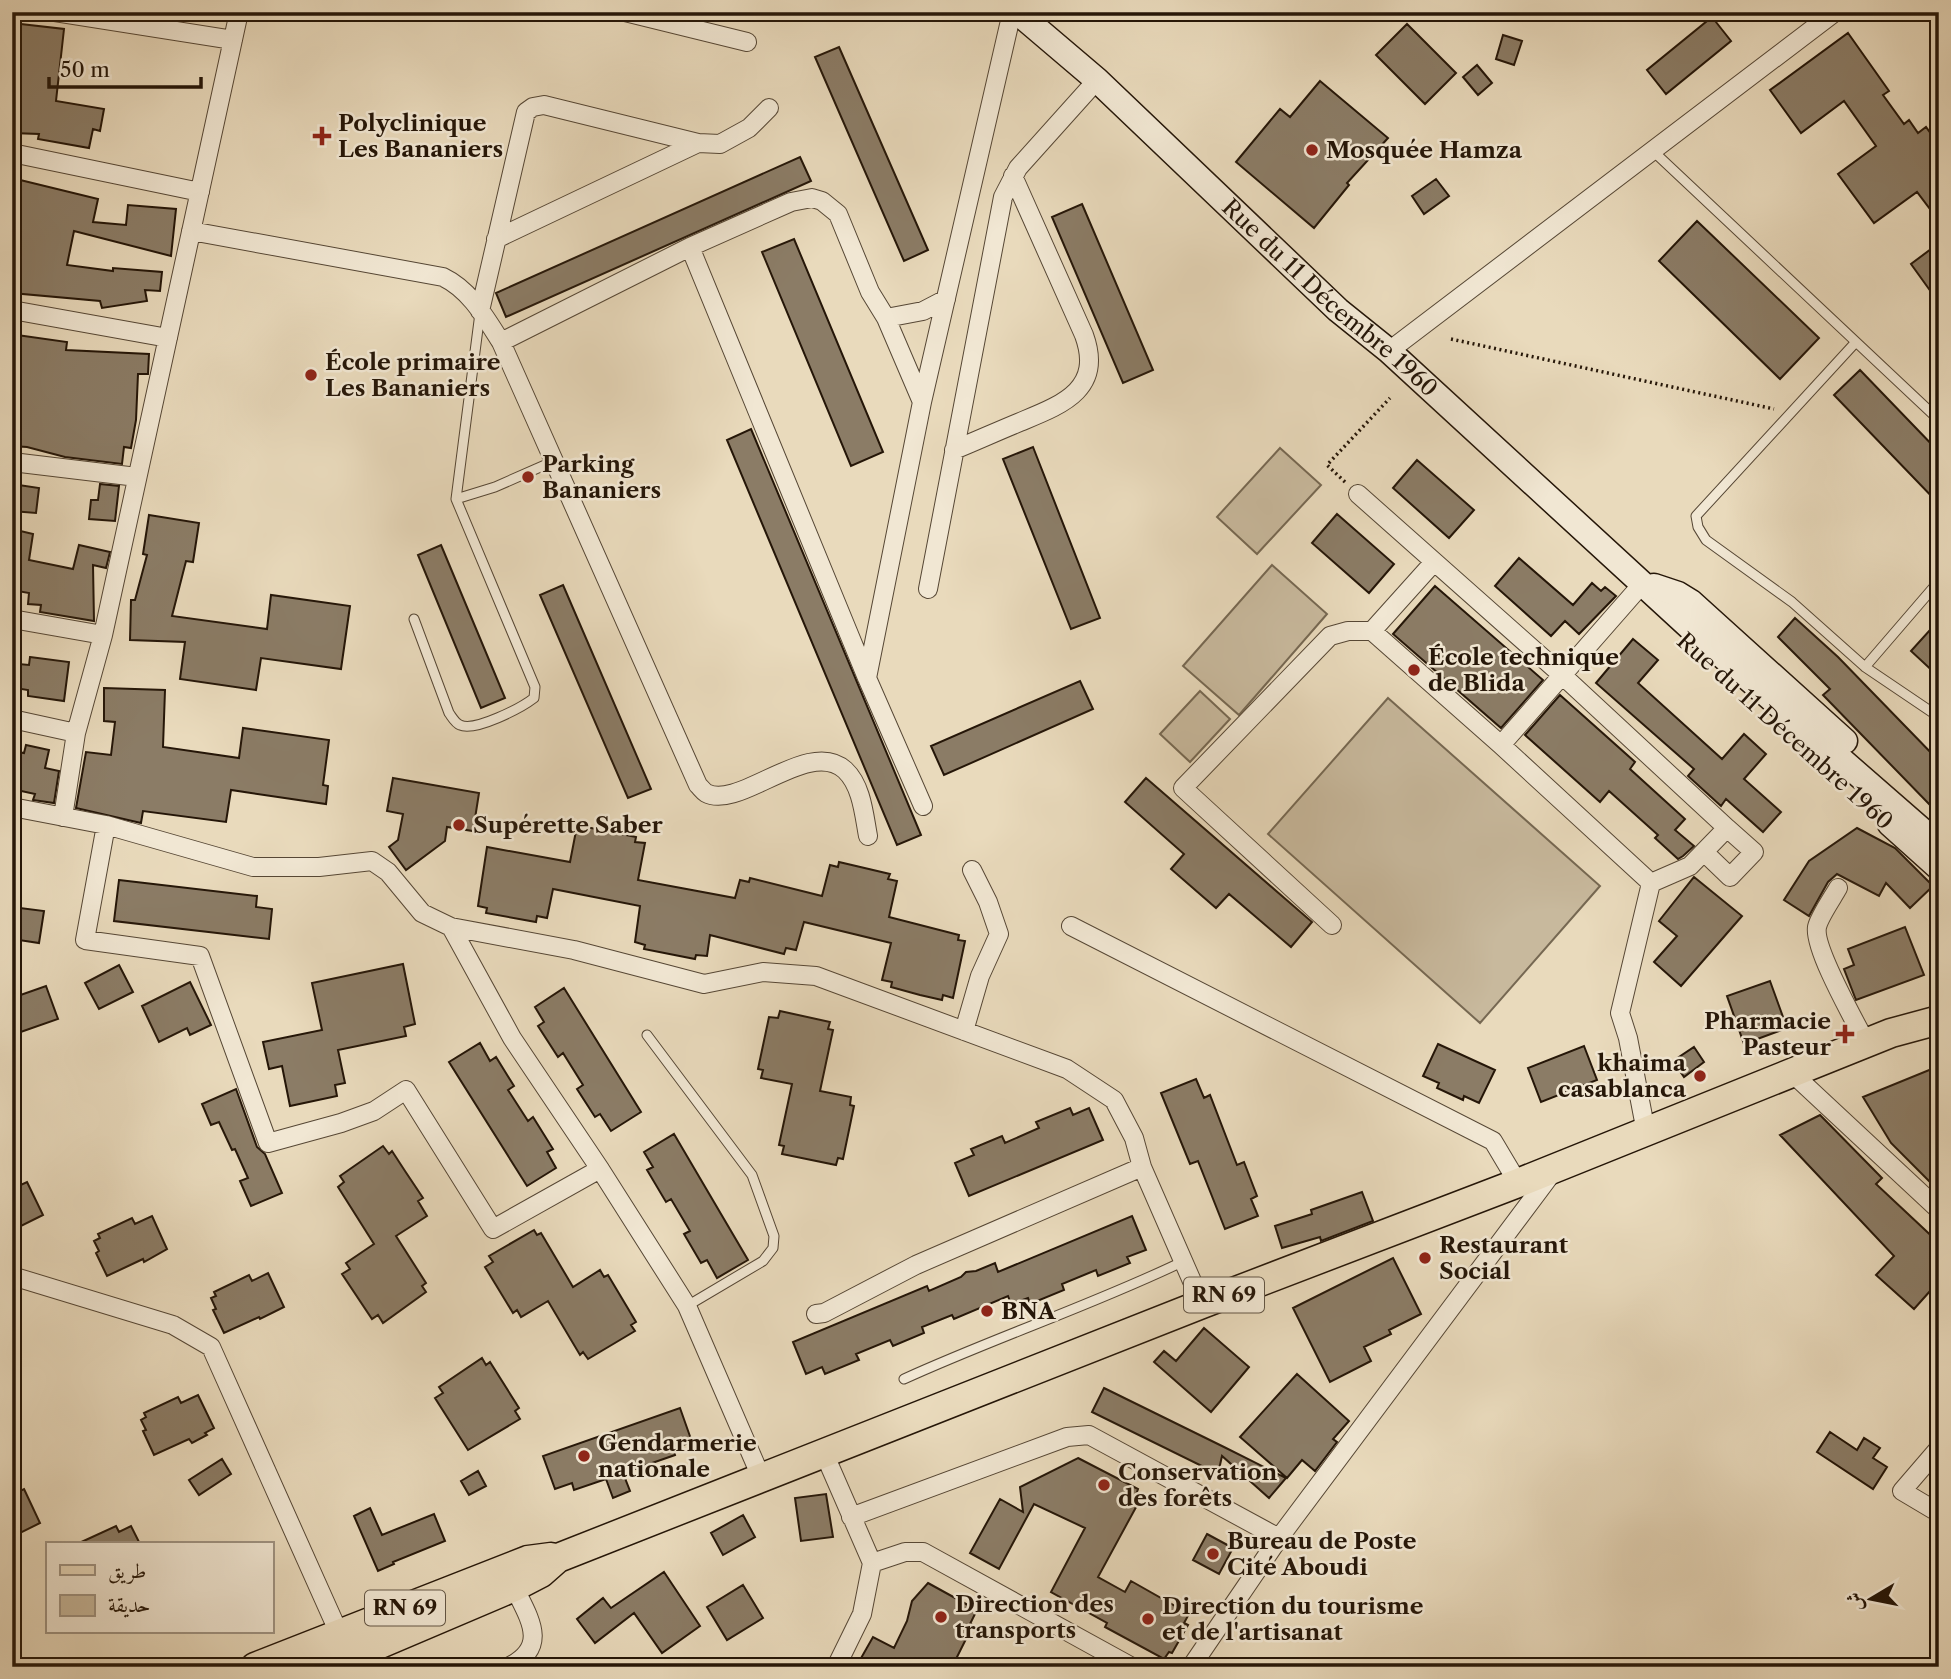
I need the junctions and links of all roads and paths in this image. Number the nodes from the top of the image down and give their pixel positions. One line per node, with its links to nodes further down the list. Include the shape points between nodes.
1 (55, 12): 7 (street)
2 (239, 12): 7 (street)
3 (625, 12): 8 (street)
4 (1012, 12): 19 (street)
5 (1017, 12): 9 (main road, Rue du 11 Décembre 1960)
6 (1835, 12): 12 (street)
7 (233, 40): 15 (street)
8 (747, 42)
9 (1097, 80): 14 (street); 27 (main road, Rue du 11 Décembre 1960, via 1338,310)
10 (769, 108): 11 (street, via 749,128 720,144)
11 (698, 143): 17 (street); 17 (street, via 544,105 533,107 526,112)
12 (1653, 151): 26 (lane); 27 (street)
13 (12, 153): 15 (street)
14 (1013, 176): 32 (street, via 998,213); 32 (street, via 1084,335 1088,370 1070,399)
15 (200, 192): 16 (street)
16 (191, 231): 21 (street, via 443,277 457,284); 23 (street)
17 (496, 239): 21 (street)
18 (690, 247): 22 (street, via 801,199 822,201 838,214 870,292); 25 (street); 48 (street)
19 (946, 299): 22 (street, via 923,311); 29 (street)
20 (12, 310): 23 (street)
21 (480, 311): 25 (street); 37 (lane)
22 (886, 318): 29 (street)
23 (168, 338): 35 (street)
24 (1451, 339): 30 (path)
25 (501, 342): 33 (street)
26 (1855, 343): 30 (lane); 31 (lane)
27 (1389, 351): 40 (main road, Rue du 11 Décembre 1960)
28 (1390, 398): 36 (path, via 1327,465)
29 (922, 402): 48 (street)
30 (1790, 412): 46 (lane, via 1696,516 1698,527 1706,540 1792,602)
31 (1939, 421)
32 (954, 450): 41 (street)
33 (554, 461): 37 (lane); 59 (street, via 698,785 707,793 723,794 808,763 827,762 844,769 854,781)
34 (12, 462): 35 (street)
35 (137, 477): 45 (street)
36 (1358, 494): 38 (street)
37 (456, 499): 43 (lane, via 535,687 534,698 470,727 458,724 449,713)
38 (1434, 562): 44 (street); 47 (street)
39 (1939, 581): 46 (lane)
40 (1643, 583): 47 (street); 57 (main road, Rue du 11 Décembre 1960, via 1690,602); 60 (main road, Rue du 11 Décembre 1960); 62 (main road, Rue du 11 Décembre 1960, via 1678,636)
41 (928, 589)
42 (12, 619): 45 (street)
43 (414, 619)
44 (1372, 631): 52 (street); 66 (street, via 1330,636 1183,788)
45 (103, 635): 51 (street)
46 (1865, 667): 49 (lane)
47 (1562, 675): 52 (street); 58 (street)
48 (867, 678): 53 (street)
49 (1939, 718)
50 (12, 719): 51 (street)
51 (76, 733): 55 (street)
52 (1501, 745): 64 (street)
53 (923, 806)
54 (12, 807): 55 (street)
55 (63, 817): 56 (street)
56 (106, 825): 68 (street, via 253,867 372,861 388,872 422,913); 78 (street, via 85,940 200,956 268,1143 374,1111 406,1090 493,1229)
57 (1939, 826)
58 (1727, 828): 61 (street); 61 (street, via 1754,852 1730,877)
59 (869, 836)
60 (1939, 845)
61 (1704, 852): 64 (street, via 1690,866)
62 (1939, 868)
63 (972, 870): 71 (street, via 999,934 980,976)
64 (1651, 883): 75 (street, via 1620,1005)
65 (1838, 888): 73 (street, via 1817,926 1819,940 1828,967)
66 (1332, 925)
67 (1072, 926): 79 (street, via 1493,1141)
68 (451, 927): 71 (street, via 574,950 704,984 762,972 816,976); 78 (street, via 512,1038)
69 (1939, 1003): 73 (main road)
70 (1939, 1020): 73 (main road)
71 (964, 1031): 76 (street, via 1067,1069 1114,1100 1134,1138)
72 (648, 1035): 84 (lane, via 752,1175 774,1236 774,1248 763,1261)
73 (1878, 1038): 74 (main road, RN 69)
74 (1792, 1073): 75 (main road, RN 69); 80 (street)
75 (1646, 1132): 77 (main road, RN 69)
76 (1142, 1167): 81 (street); 85 (street, via 916,1265)
77 (1556, 1168): 79 (main road, RN 69); 92 (street)
78 (600, 1169): 84 (street)
79 (1518, 1183): 83 (main road, RN 69)
80 (1939, 1210)
81 (1184, 1261): 83 (street); 86 (lane)
82 (12, 1276): 96 (street, via 173,1325 211,1347)
83 (1202, 1304): 88 (main road, RN 69)
84 (687, 1306): 89 (street)
85 (816, 1314)
86 (904, 1379)
87 (1939, 1448): 90 (street, via 1902,1491)
88 (824, 1453): 89 (main road, RN 69); 91 (street)
89 (761, 1477): 93 (main road, RN 69)
90 (1939, 1513)
91 (851, 1517): 92 (street, via 1067,1437 1089,1436); 94 (street)
92 (1279, 1538): 101 (street)
93 (558, 1558): 95 (main road, RN 69); 96 (main road, RN 69, via 528,1560)
94 (872, 1563): 99 (street, via 862,1614); 100 (street, via 905,1552 923,1552)
95 (514, 1587): 96 (main road, RN 69); 98 (street, via 532,1625 533,1641 526,1655)
96 (343, 1656): 97 (main road, RN 69)
97 (255, 1667)
98 (508, 1667)
99 (836, 1667)
100 (1132, 1667)
101 (1191, 1667)

